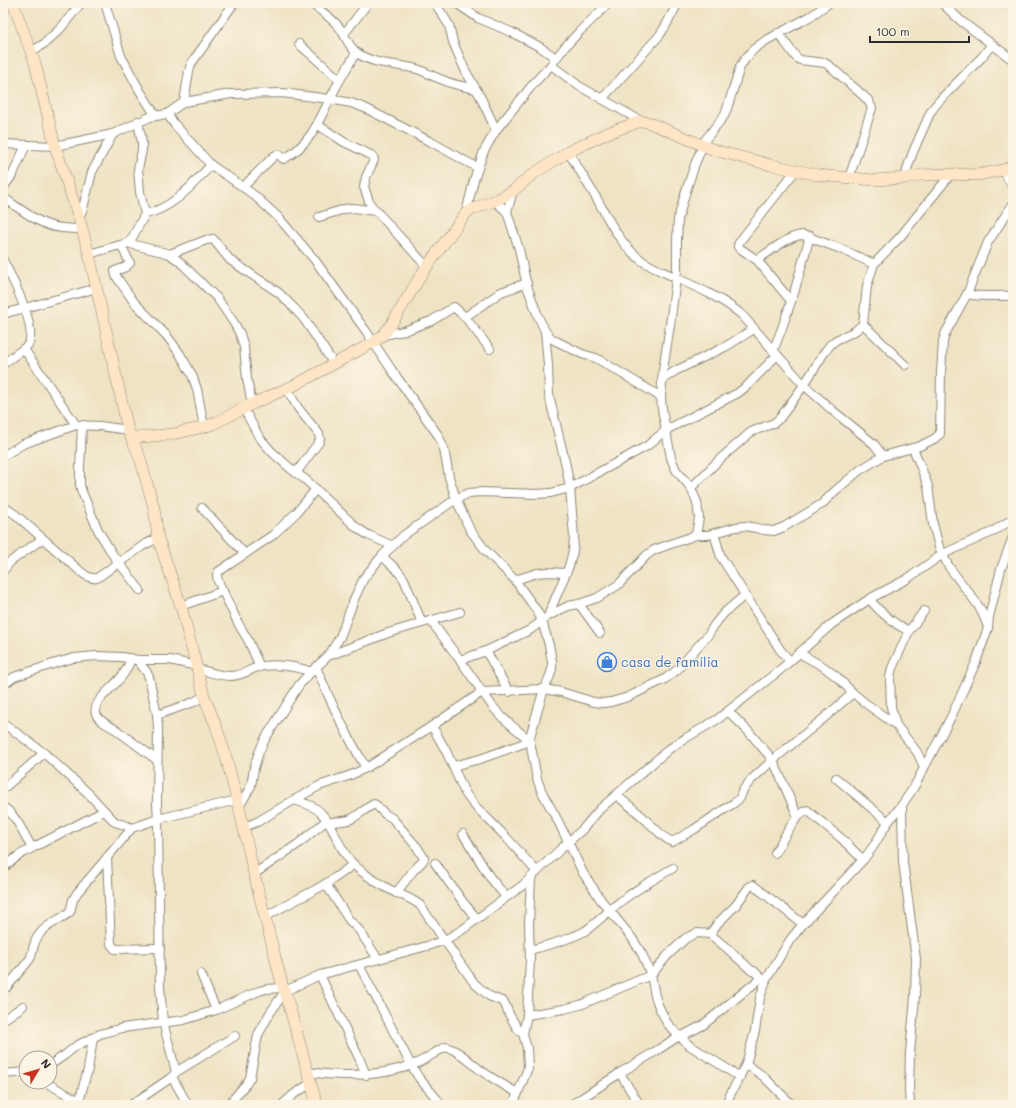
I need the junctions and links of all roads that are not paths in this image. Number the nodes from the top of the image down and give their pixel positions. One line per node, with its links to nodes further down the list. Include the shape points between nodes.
1 (13, 3): 17 (street)
2 (81, 3): 17 (street, via 61,28)
3 (104, 3): 28 (street, via 121,56)
4 (234, 3): 26 (street, via 191,64)
5 (311, 3): 14 (street)
6 (368, 3): 14 (street)
7 (435, 3): 23 (street, via 449,25 453,42)
8 (678, 3): 25 (street, via 659,36)
9 (942, 3): 16 (street)
10 (460, 4): 19 (street, via 478,18 511,32)
11 (607, 4): 19 (street)
12 (825, 4): 13 (street, via 811,16)
13 (778, 33): 36 (street, via 764,40 744,59 724,116); 44 (street, via 796,57 800,60 825,63 831,67 868,100 872,108)
14 (344, 34): 18 (street)
15 (299, 44): 22 (street)
16 (992, 44): 20 (street); 45 (street, via 931,111 913,152)
17 (31, 52): 37 (street)
18 (356, 52): 22 (street); 23 (street, via 386,64 417,69 450,83)
19 (556, 58): 21 (street)
20 (1013, 60)
21 (551, 65): 25 (street); 32 (street)
22 (340, 80): 24 (street)
23 (475, 89): 32 (street)
24 (330, 99): 26 (street, via 282,93 252,93); 31 (street); 40 (street, via 365,108)
25 (602, 99): 29 (street)
26 (184, 102): 27 (street)
27 (167, 114): 28 (street); 39 (street)
28 (156, 116): 30 (street)
29 (641, 121): 36 (street); 38 (street, via 605,134)
30 (138, 122): 33 (street); 56 (street, via 142,143 138,169)
31 (318, 125): 46 (street, via 308,140 284,159 278,154 274,156); 53 (street, via 344,142 373,156 374,160 364,187 370,204)
32 (496, 130): 40 (street)
33 (113, 134): 37 (street); 58 (street, via 92,172)
34 (3, 144): 35 (street)
35 (26, 145): 37 (street); 48 (street, via 13,174)
36 (702, 145): 42 (street); 68 (street, via 678,219)
37 (55, 146): 58 (street)
38 (568, 152): 49 (street, via 533,174); 68 (street, via 619,237 653,268)
39 (211, 166): 46 (street); 56 (street, via 174,201 155,212)
40 (478, 168): 55 (street)
41 (1008, 168): 43 (street, via 977,175); 47 (street)
42 (796, 170): 44 (street); 65 (street, via 738,245)
43 (951, 174): 45 (street); 66 (street, via 900,237)
44 (849, 178): 45 (street)
45 (906, 178)
46 (243, 187): 81 (street, via 278,217 314,259)
47 (1013, 187)
48 (3, 188)
49 (513, 191): 51 (street); 54 (street)
50 (3, 197): 59 (street, via 50,226)
51 (494, 200): 54 (street); 55 (street)
52 (1013, 204): 71 (street, via 988,242)
53 (376, 210): 57 (street, via 345,209); 67 (street)
54 (507, 212): 69 (street)
55 (466, 213): 67 (street)
56 (145, 214): 61 (street, via 131,240)
57 (319, 217)
58 (79, 218): 59 (street)
59 (82, 229): 62 (street)
60 (810, 236): 65 (street, via 798,236 782,243); 66 (street); 73 (street)
61 (124, 244): 62 (street); 63 (street); 94 (street, via 130,263 115,271 116,276 134,302 174,344 184,361 197,389)
62 (89, 254): 70 (street)
63 (170, 254): 86 (street, via 213,239 230,260 279,293 294,308); 92 (street, via 216,298 240,334 244,347)
64 (3, 260): 74 (street)
65 (757, 260): 73 (street)
66 (874, 264): 77 (street, via 867,286)
67 (427, 267): 80 (street)
68 (676, 277): 78 (street, via 736,310); 88 (street)
69 (527, 283): 76 (street, via 501,292); 79 (street)
70 (97, 288): 74 (street); 96 (street)
71 (967, 294): 72 (street); 97 (street, via 943,342 940,434)
72 (1013, 296)
73 (791, 301): 84 (street)
74 (25, 308): 75 (street); 82 (street, via 31,336)
75 (3, 314)
76 (465, 317): 80 (street, via 453,307 431,321 404,331); 83 (street)
77 (864, 324): 87 (street); 89 (street, via 830,345)
78 (754, 329): 84 (street); 88 (street)
79 (545, 331): 91 (street, via 552,339 596,358); 101 (street, via 549,395)
80 (383, 335): 81 (street)
81 (374, 342): 86 (street); 104 (street, via 438,435)
82 (24, 349): 85 (street); 93 (street)
83 (490, 349)
84 (775, 353): 89 (street); 95 (street, via 738,393)
85 (3, 364)
86 (334, 364): 90 (street)
87 (905, 365)
88 (662, 380): 91 (street)
89 (804, 385): 99 (street, via 874,444); 102 (street, via 780,418 750,432)
90 (286, 389): 92 (street); 100 (street, via 320,439)
91 (660, 397): 95 (street)
92 (248, 407): 94 (street); 100 (street, via 259,437)
93 (79, 425): 96 (street, via 100,426); 98 (street, via 23,444); 118 (street, via 80,485 98,530)
94 (204, 426): 96 (street, via 173,434)
95 (666, 430): 101 (street, via 647,446); 102 (street, via 676,470)
96 (130, 434): 111 (street, via 140,458 154,508)
97 (913, 448): 99 (street); 115 (street, via 928,486 935,534)
98 (3, 456)
99 (883, 456): 108 (street, via 848,479 822,504 784,527 774,531 746,526)
100 (296, 473): 103 (street)
101 (570, 488): 104 (street, via 537,494 469,493); 120 (street, via 574,537 573,551)
102 (691, 488): 109 (street, via 697,502 699,518)
103 (316, 489): 113 (street, via 356,527); 114 (street, via 273,535)
104 (456, 499): 113 (street, via 404,535); 121 (street, via 477,540)
105 (3, 506): 112 (street)
106 (202, 508): 114 (street)
107 (1013, 519): 115 (street, via 992,532)
108 (714, 533): 109 (street); 124 (street, via 721,557)
109 (696, 535): 126 (street, via 654,550 618,585 597,598)
110 (1013, 537): 132 (street, via 1001,569)
111 (158, 538): 118 (street); 127 (street)
112 (42, 539): 117 (street); 118 (street, via 92,579)
113 (393, 546): 116 (street)
114 (245, 554): 123 (street, via 218,572)
115 (943, 554): 125 (street, via 907,579); 132 (street, via 949,567 981,610)
116 (382, 556): 131 (street, via 404,579); 137 (street, via 364,578 340,637)
117 (6, 560): 119 (street)
118 (119, 562): 122 (street)
119 (3, 571)
120 (566, 573): 121 (street, via 547,572); 130 (street)
121 (515, 580): 130 (street, via 536,611)
122 (140, 590)
123 (222, 591): 127 (street); 142 (street)
124 (745, 594): 140 (street); 145 (street, via 724,613 677,670 665,679 628,697 603,703)
125 (869, 599): 133 (street, via 886,618); 136 (street, via 832,624)
126 (578, 604): 130 (street, via 568,606); 134 (street)
127 (181, 606): 141 (street)
128 (924, 611): 133 (street)
129 (460, 612): 131 (street)
130 (545, 619): 135 (street, via 530,630); 145 (street, via 552,669)
131 (427, 622): 137 (street); 139 (street)
132 (988, 628): 158 (street, via 962,694)
133 (909, 631): 150 (street, via 892,668)
134 (600, 633)
135 (486, 651): 139 (street); 147 (street)
136 (799, 654): 140 (street); 148 (street, via 838,677)
137 (328, 656): 143 (street)
138 (134, 659): 141 (street, via 170,660); 144 (street, via 97,656 74,658 14,677); 153 (street, via 146,671); 161 (street, via 124,674 102,697 95,709 96,715)
139 (460, 660): 146 (street)
140 (790, 661): 151 (street)
141 (197, 667): 142 (street, via 217,675 233,676); 149 (street)
142 (260, 667): 143 (street)
143 (314, 669): 165 (street); 170 (street, via 299,685 265,739 254,768 252,786)
144 (3, 685)
145 (544, 689): 147 (street); 157 (street)
146 (482, 692): 147 (street); 156 (street); 157 (street, via 503,718)
147 (509, 692)
148 (853, 693): 152 (street); 162 (street)
149 (204, 696): 153 (street); 170 (street, via 226,757)
150 (891, 707): 152 (street); 155 (street)
151 (728, 711): 162 (street); 168 (street, via 669,750)
152 (878, 713): 155 (street)
153 (157, 715): 161 (street)
154 (3, 723): 160 (street)
155 (896, 725): 159 (street)
156 (432, 726): 163 (street); 165 (street)
157 (529, 741): 163 (street); 181 (street, via 537,780)
158 (933, 750): 159 (street); 164 (street)
159 (918, 752): 164 (street)
160 (44, 753): 167 (street); 173 (street, via 88,793)
161 (157, 760): 175 (street)
162 (773, 760): 168 (street, via 751,780 734,803 672,842 659,834); 174 (street)
163 (453, 766): 191 (street, via 458,780 474,806 510,841)
164 (924, 767): 171 (street)
165 (366, 768): 169 (street, via 319,786)
166 (836, 778): 177 (street)
167 (3, 789)
168 (616, 795): 181 (street)
169 (294, 800): 176 (street, via 312,806); 178 (street)
170 (238, 803): 175 (street); 178 (street)
171 (902, 805): 177 (street); 245 (street, via 903,862 916,959 910,1053)
172 (3, 806): 182 (street, via 14,817)
173 (104, 812): 179 (street, via 114,822); 182 (street)
174 (798, 817): 183 (street); 185 (street, via 807,810)
175 (158, 819): 179 (street); 201 (street)
176 (328, 821): 187 (street); 190 (street); 193 (street, via 346,821 374,804 392,818 424,858)
177 (888, 822): 185 (street)
178 (244, 827): 190 (street)
179 (132, 828): 184 (street)
180 (463, 834): 194 (street, via 489,876)
181 (568, 842): 191 (street); 195 (street, via 583,873)
182 (32, 848): 188 (street)
183 (775, 853)
184 (107, 857): 201 (street, via 111,944 116,949); 209 (street, via 77,893 70,912 38,936 30,959)
185 (863, 860): 198 (street)
186 (435, 862): 197 (street)
187 (353, 864): 192 (street); 193 (street)
188 (3, 868)
189 (673, 868): 195 (street)
190 (254, 874): 196 (street)
191 (534, 875): 194 (street); 202 (street, via 528,924)
192 (326, 884): 196 (street); 203 (street)
193 (396, 893): 200 (street, via 420,905)
194 (506, 897): 197 (street)
195 (609, 911): 202 (street, via 592,927 574,936); 207 (street, via 635,942)
196 (265, 917): 210 (street)
197 (477, 919): 200 (street)
198 (803, 924): 199 (street, via 752,885); 208 (street)
199 (710, 934): 207 (street, via 697,933 686,938); 208 (street)
200 (445, 940): 203 (street); 216 (street, via 474,983 490,996 504,1002 517,1028)
201 (160, 948): 215 (street)
202 (530, 950): 213 (street)
203 (378, 959): 204 (street)
204 (359, 965): 206 (street); 222 (street)
205 (201, 974): 212 (street)
206 (320, 975): 210 (street); 227 (street)
207 (651, 975): 213 (street, via 580,1005); 218 (street, via 655,996 663,1016)
208 (764, 979): 218 (street, via 703,1025); 221 (street)
209 (3, 989)
210 (284, 990): 212 (street, via 259,991); 229 (street); 237 (street, via 258,1035 250,1078)
211 (23, 1006): 214 (street)
212 (216, 1010): 215 (street, via 184,1020)
213 (527, 1014): 216 (street)
214 (3, 1020)
215 (163, 1022): 219 (street, via 122,1028); 226 (street)
216 (523, 1034): 231 (street, via 528,1068)
217 (235, 1036): 226 (street)
218 (678, 1036): 224 (street); 228 (street, via 699,1053)
219 (93, 1038): 220 (street, via 76,1046); 233 (street)
220 (58, 1060)
221 (746, 1064): 228 (street); 234 (street, via 763,1076)
222 (411, 1065): 227 (street, via 394,1071); 231 (street, via 442,1048 450,1048 483,1072); 240 (street)
223 (18, 1073): 225 (street)
224 (620, 1073): 232 (street); 243 (street)
225 (3, 1074)
226 (174, 1075): 235 (street); 236 (street)
227 (366, 1075): 229 (street)
228 (740, 1077): 244 (street)
229 (310, 1078): 238 (street); 239 (street)
230 (57, 1090): 233 (street)
231 (518, 1092): 241 (street)
232 (585, 1102): 242 (street)
233 (79, 1103)
234 (791, 1104)
235 (131, 1105)
236 (188, 1105)
237 (228, 1105)
238 (282, 1105)
239 (317, 1105)
240 (440, 1105)
241 (513, 1105)
242 (570, 1105)
243 (640, 1105)
244 (725, 1105)
245 (910, 1105)

